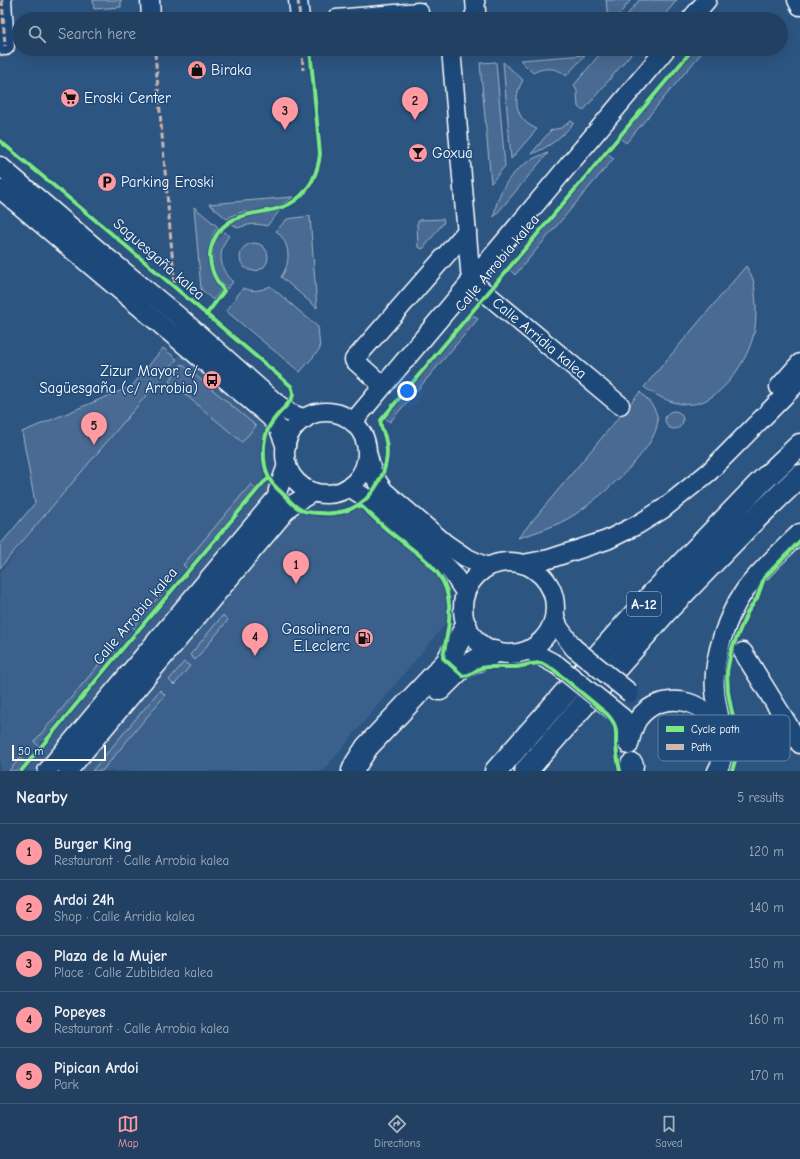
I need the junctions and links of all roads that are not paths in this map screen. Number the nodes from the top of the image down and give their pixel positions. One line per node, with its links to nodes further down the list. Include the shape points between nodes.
1 (2, 0): 14 (street)
2 (150, 0): 9 (street)
3 (298, 0): 10 (street)
4 (475, 0): 12 (street)
5 (707, 0): 13 (street)
6 (797, 0): 7 (street)
7 (800, 6)
8 (420, 10): 11 (street)
9 (151, 12)
10 (299, 12)
11 (401, 12)
12 (476, 12)
13 (697, 12)
14 (8, 46)
15 (452, 56): 19 (street)
16 (660, 56): 20 (street, Calle Arrobia kalea)
17 (0, 166): 25 (street, Saguesgaña kalea, via 177,315 275,402 290,413)
18 (0, 189): 29 (street, via 270,417 279,429)
19 (467, 231): 20 (street); 23 (street, via 354,360)
20 (471, 281): 23 (street, Calle Arrobia kalea); 24 (street, Calle Arridia kalea)
21 (800, 363): 26 (street, via 775,392)
22 (800, 380): 26 (street)
23 (383, 386): 27 (street, Calle Arrobia kalea)
24 (620, 405)
25 (305, 419): 27 (street, via 329,412); 29 (street, via 296,425)
26 (761, 420): 36 (street, via 709,472 663,509 637,525 607,540 549,559)
27 (352, 422): 30 (street, via 362,432)
28 (800, 445): 45 (highway, A-12, via 651,596)
29 (286, 447): 31 (street)
30 (368, 456): 33 (street, via 360,477); 37 (street, via 373,475 384,491 446,544 465,557)
31 (287, 465): 34 (street, via 294,478); 54 (street, via 277,497)
32 (800, 476): 52 (highway, A-12, via 666,611)
33 (349, 487): 34 (street, via 335,493); 38 (street, via 374,503 436,556 451,571)
34 (313, 492): 55 (street, via 290,506)
35 (800, 532): 47 (street, via 745,590 733,611 718,653 715,670)
36 (523, 564): 37 (street, via 505,562); 39 (street, via 535,570 552,590)
37 (487, 567): 38 (street, via 470,582)
38 (465, 592): 40 (street, via 462,610)
39 (555, 616): 41 (street, via 546,636); 44 (street, bridge, via 559,628 574,648)
40 (466, 627): 42 (street, via 483,647); 56 (highway, via 447,662 367,747)
41 (529, 650): 42 (street, via 506,655); 53 (street, bridge, via 557,665 623,718)
42 (494, 652): 57 (highway, via 461,668 388,742)
43 (743, 652): 48 (street)
44 (650, 708): 46 (street, via 678,700 693,703); 53 (street, via 639,718 632,731)
45 (547, 712): 58 (highway, via 508,742); 59 (highway, A-12)
46 (710, 715)
47 (719, 715)
48 (782, 715)
49 (790, 728): 50 (street)
50 (800, 744)
51 (722, 761): 61 (street)
52 (537, 762): 60 (highway, A-12)
53 (632, 763)
54 (47, 771)
55 (68, 771)
56 (353, 771)
57 (370, 771)
58 (484, 771)
59 (496, 771)
60 (526, 771)
61 (717, 771)

